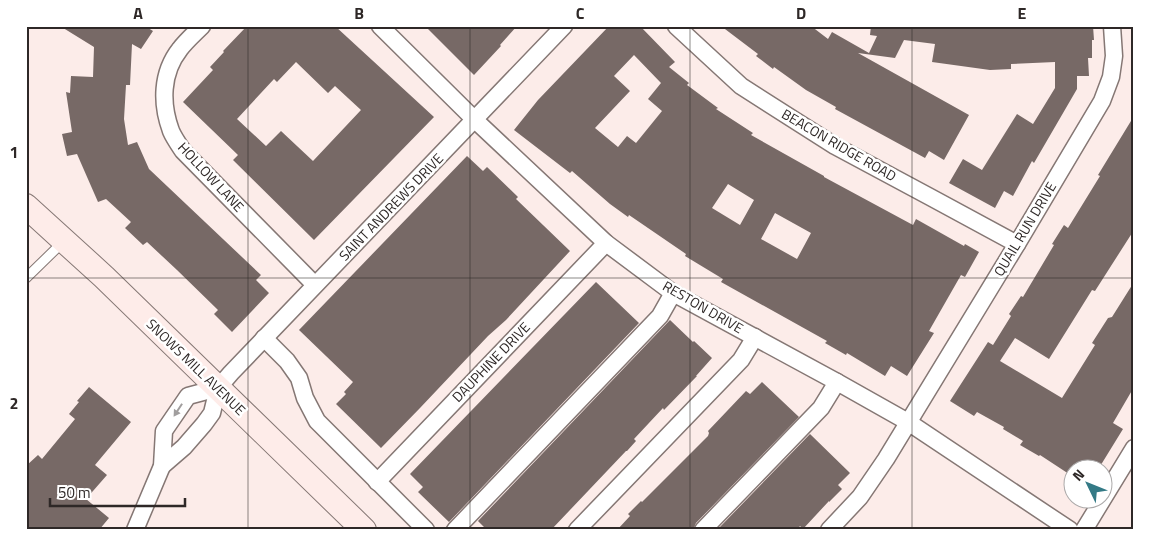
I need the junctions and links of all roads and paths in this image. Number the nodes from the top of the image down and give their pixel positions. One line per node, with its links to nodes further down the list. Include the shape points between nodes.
1 (202, 26): 12 (street, HOLLOW LANE, via 179,50 168,69 163,90 165,112 172,133 183,152)
2 (380, 26): 6 (street, RESTON DRIVE)
3 (564, 26): 6 (street, SAINT ANDREWS DRIVE)
4 (676, 26): 10 (street, BEACON RIDGE ROAD, via 741,86 803,126)
5 (1112, 26): 10 (street, QUAIL RUN DRIVE, via 1114,56 1111,77 1102,101)
6 (475, 120): 9 (street, RESTON DRIVE); 12 (street, SAINT ANDREWS DRIVE)
7 (26, 206): 8 (main road, SNOWS MILL AVENUE)
8 (64, 241): 11 (lane); 17 (main road, SNOWS MILL AVENUE)
9 (606, 243): 13 (street, RESTON DRIVE); 21 (street, DAUPHINE DRIVE)
10 (1017, 244): 18 (street, QUAIL RUN DRIVE)
11 (26, 278)
12 (315, 285): 15 (street, SAINT ANDREWS DRIVE)
13 (673, 293): 14 (street, RESTON DRIVE); 25 (street, via 660,316)
14 (755, 337): 16 (street, RESTON DRIVE); 26 (street, via 741,360)
15 (264, 338): 17 (street, SAINT ANDREWS DRIVE); 21 (street, via 300,378 305,398 317,422)
16 (837, 382): 18 (street, RESTON DRIVE); 27 (street, via 821,408)
17 (218, 388): 20 (street, via 212,413 184,447); 20 (street, one-way to 20, via 188,396 164,431); 23 (main road, SNOWS MILL AVENUE)
18 (908, 422): 28 (street, QUAIL RUN DRIVE, via 860,497); 29 (street, RESTON DRIVE)
19 (1134, 448): 30 (street)
20 (162, 466): 22 (street)
21 (377, 482): 24 (street)
22 (135, 530)
23 (364, 530)
24 (426, 530)
25 (455, 530)
26 (577, 530)
27 (703, 530)
28 (829, 530)
29 (1070, 530)
30 (1084, 530)

